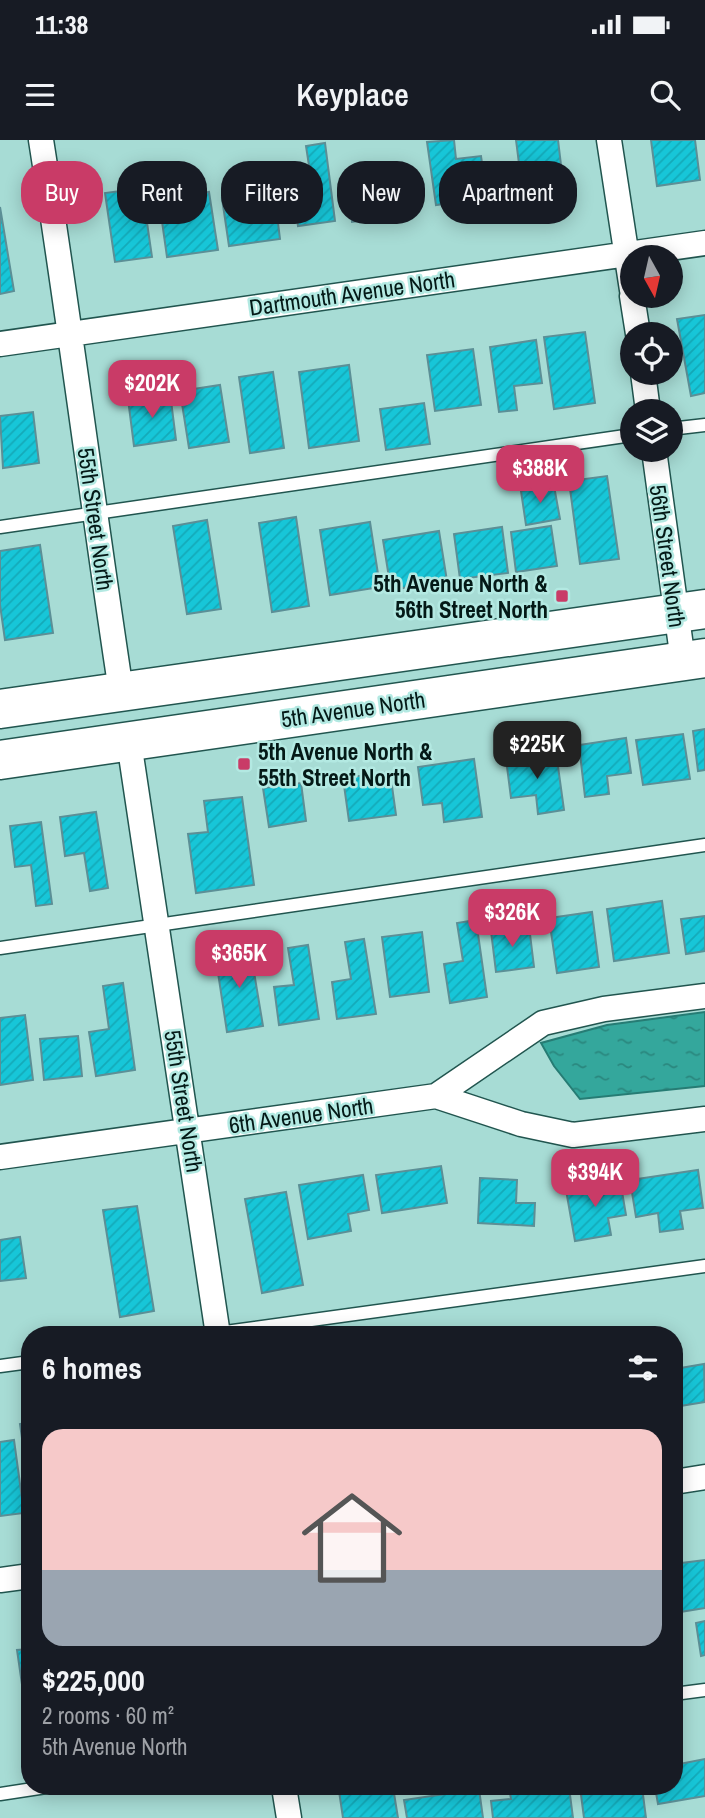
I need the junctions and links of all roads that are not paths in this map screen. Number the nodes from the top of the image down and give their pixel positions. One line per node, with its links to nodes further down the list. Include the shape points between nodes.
1 (40, 140): 7 (street, 55th Street North)
2 (609, 140): 4 (street)
3 (705, 243): 5 (street, Dartmouth Avenue North)
4 (626, 245)
5 (683, 246)
6 (620, 255): 7 (street, Dartmouth Avenue North)
7 (71, 334): 8 (street, Dartmouth Avenue North); 13 (street, 55th Street North)
8 (0, 344)
9 (705, 425): 10 (lane)
10 (683, 428)
11 (620, 437): 13 (lane)
12 (657, 462): 15 (street, 56th Street North)
13 (94, 513): 14 (lane); 17 (street, 55th Street North)
14 (0, 527)
15 (691, 611): 16 (street, 56th Street North); 17 (main road)
16 (694, 660): 19 (main road, 5th Avenue North)
17 (121, 691): 18 (main road)
18 (0, 709)
19 (129, 742): 20 (main road, 5th Avenue North); 22 (street, 55th Street North)
20 (0, 760)
21 (705, 845): 22 (lane)
22 (157, 926): 23 (lane); 27 (street, 55th Street North)
23 (0, 948)
24 (705, 996): 25 (street, 6th Avenue North, via 604,1009 543,1023)
25 (436, 1096): 26 (street, 6th Avenue North, via 521,1124 573,1135); 27 (street, 6th Avenue North)
26 (705, 1119)
27 (188, 1130): 28 (street, 6th Avenue North); 30 (street, 55th Street North)
28 (0, 1157)
29 (705, 1266): 31 (lane)
30 (212, 1326)
31 (271, 1326)
32 (21, 1363): 33 (lane)
33 (0, 1366)
34 (705, 1477): 35 (street)
35 (683, 1481)
36 (21, 1577): 37 (street)
37 (0, 1580)
38 (705, 1690): 39 (lane)
39 (683, 1693)
40 (21, 1791): 41 (lane)
41 (0, 1794)
42 (285, 1795): 43 (street)
43 (289, 1818)

